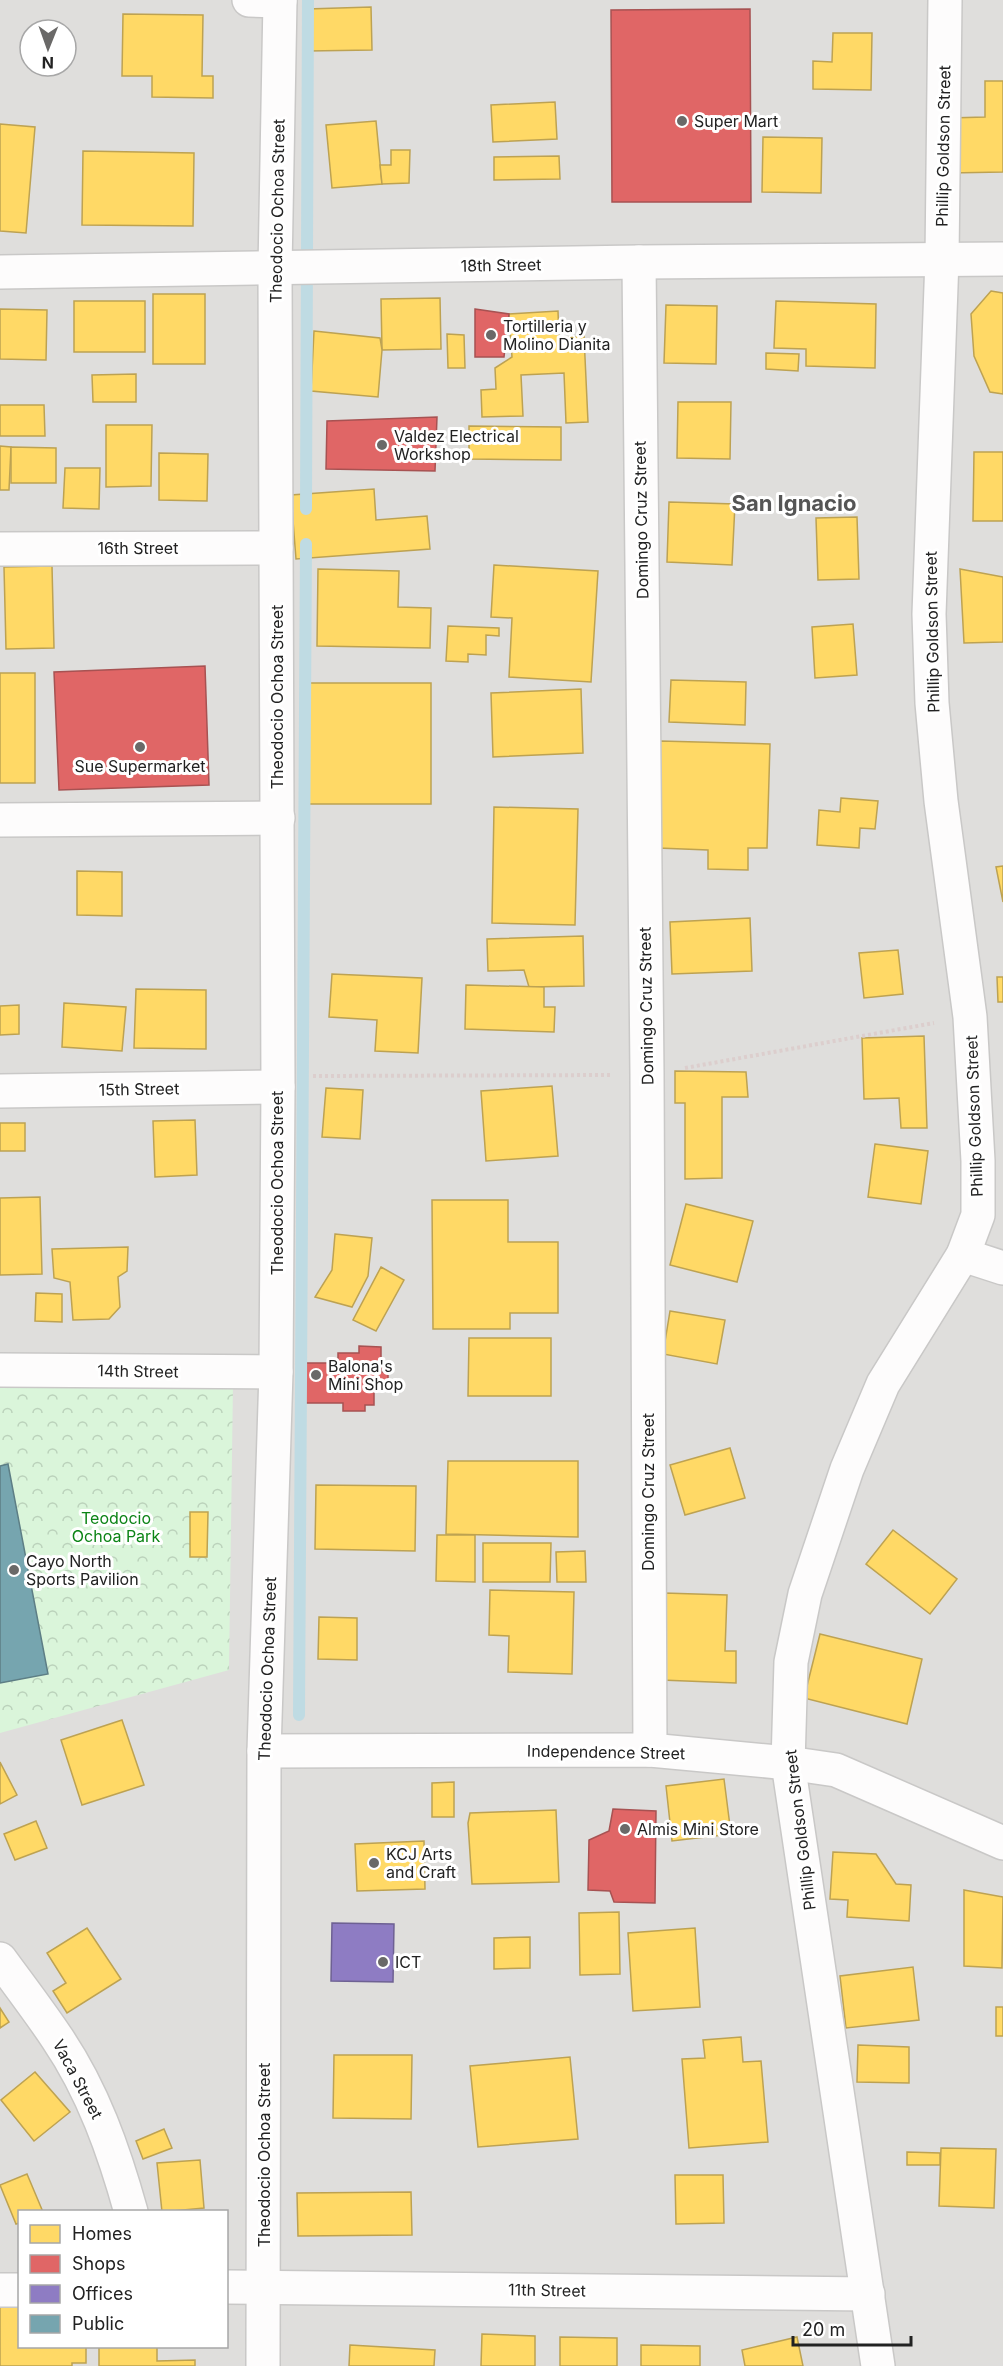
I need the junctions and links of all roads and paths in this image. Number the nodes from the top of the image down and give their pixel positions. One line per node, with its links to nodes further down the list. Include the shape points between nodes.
1 (249, 0): 2 (street)
2 (280, 0): 7 (street, Theodocio Ochoa Street)
3 (945, 0): 4 (street, Phillip Goldson Street)
4 (942, 259): 5 (street, 18th Street); 6 (street, 18th Street); 15 (street, Phillip Goldson Street, via 929,614 932,703 970,1017 978,1161 978,1215)
5 (1003, 259)
6 (639, 262): 7 (street, 18th Street); 19 (street, Domingo Cruz Street)
7 (276, 269): 8 (street, 18th Street); 9 (street, Theodocio Ochoa Street)
8 (0, 272)
9 (276, 548): 10 (street, 16th Street); 11 (street, Theodocio Ochoa Street)
10 (0, 549)
11 (278, 818): 12 (street); 13 (street, Theodocio Ochoa Street)
12 (0, 820)
13 (278, 1087): 14 (street, 15th Street); 18 (street, Theodocio Ochoa Street)
14 (0, 1091)
15 (963, 1255): 16 (street); 21 (street, Phillip Goldson Street, via 883,1384 847,1469 805,1594 791,1662)
16 (1003, 1268)
17 (0, 1370): 18 (street, 14th Street)
18 (276, 1372): 20 (street, Theodocio Ochoa Street)
19 (650, 1750): 20 (street, Independence Street); 21 (street, Independence Street)
20 (264, 1751): 26 (street, Theodocio Ochoa Street)
21 (788, 1763): 22 (street, Independence Street, via 836,1770); 29 (street, Phillip Goldson Street)
22 (1003, 1842)
23 (0, 1959): 24 (street, Vaca Street, via 58,2039 93,2102 115,2155)
24 (131, 2210)
25 (228, 2287): 26 (street, 11th Street)
26 (264, 2287): 29 (street, 11th Street); 30 (street, Theodocio Ochoa Street)
27 (0, 2290): 28 (street)
28 (18, 2290)
29 (868, 2294): 31 (street, Phillip Goldson Street)
30 (263, 2366)
31 (878, 2366)

